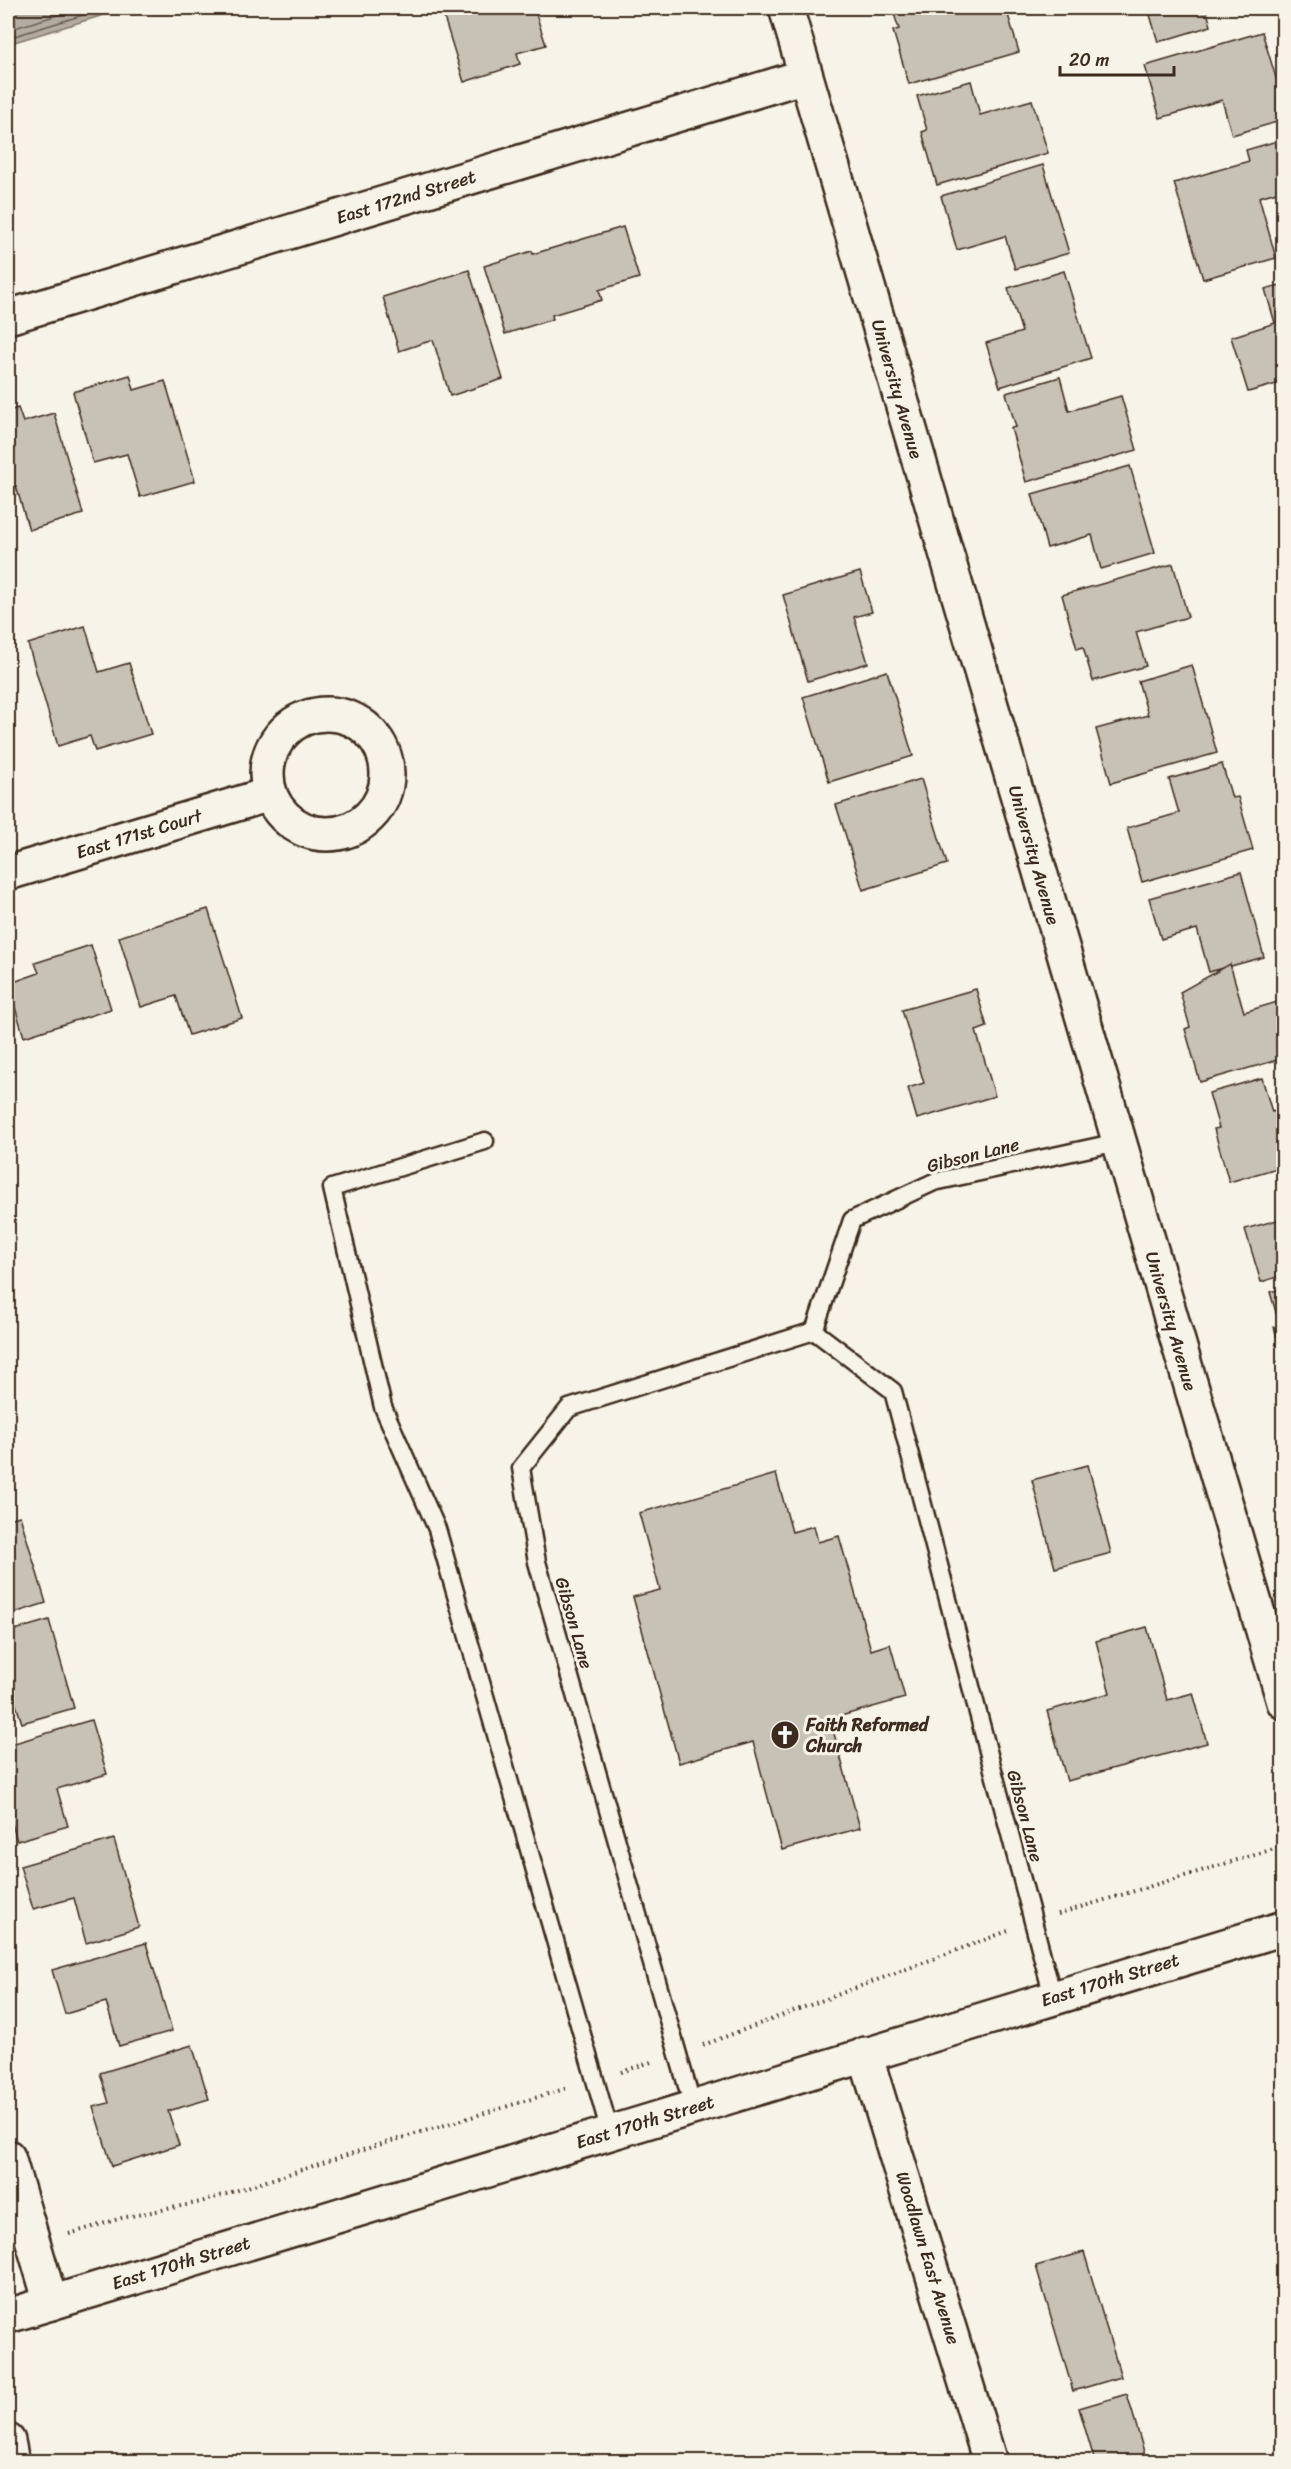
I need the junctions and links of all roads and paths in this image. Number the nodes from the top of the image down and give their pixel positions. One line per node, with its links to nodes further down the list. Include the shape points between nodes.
1 (786, 8): 2 (street, University Avenue)
2 (805, 76): 3 (street, East 172nd Street); 7 (street, University Avenue)
3 (8, 317)
4 (270, 794): 5 (street, East 171st Court)
5 (8, 873)
6 (485, 1141): 14 (lane, via 332,1188 383,1407 438,1529)
7 (1118, 1142): 8 (lane, Gibson Lane, via 934,1182 852,1220); 9 (street, University Avenue)
8 (814, 1331): 11 (lane, Gibson Lane, via 893,1391); 13 (lane, Gibson Lane, via 569,1408 521,1468 537,1562)
9 (1284, 1702)
10 (1284, 1928): 11 (street, East 170th Street)
11 (1053, 1997): 12 (street, East 170th Street)
12 (865, 2054): 13 (street, East 170th Street); 20 (street, Woodlawn East Avenue)
13 (693, 2107): 14 (street, East 170th Street)
14 (610, 2132): 16 (street, East 170th Street)
15 (8, 2157): 16 (street)
16 (51, 2303): 17 (street, East 170th Street)
17 (8, 2316)
18 (8, 2441): 19 (street)
19 (12, 2462)
20 (990, 2462)

